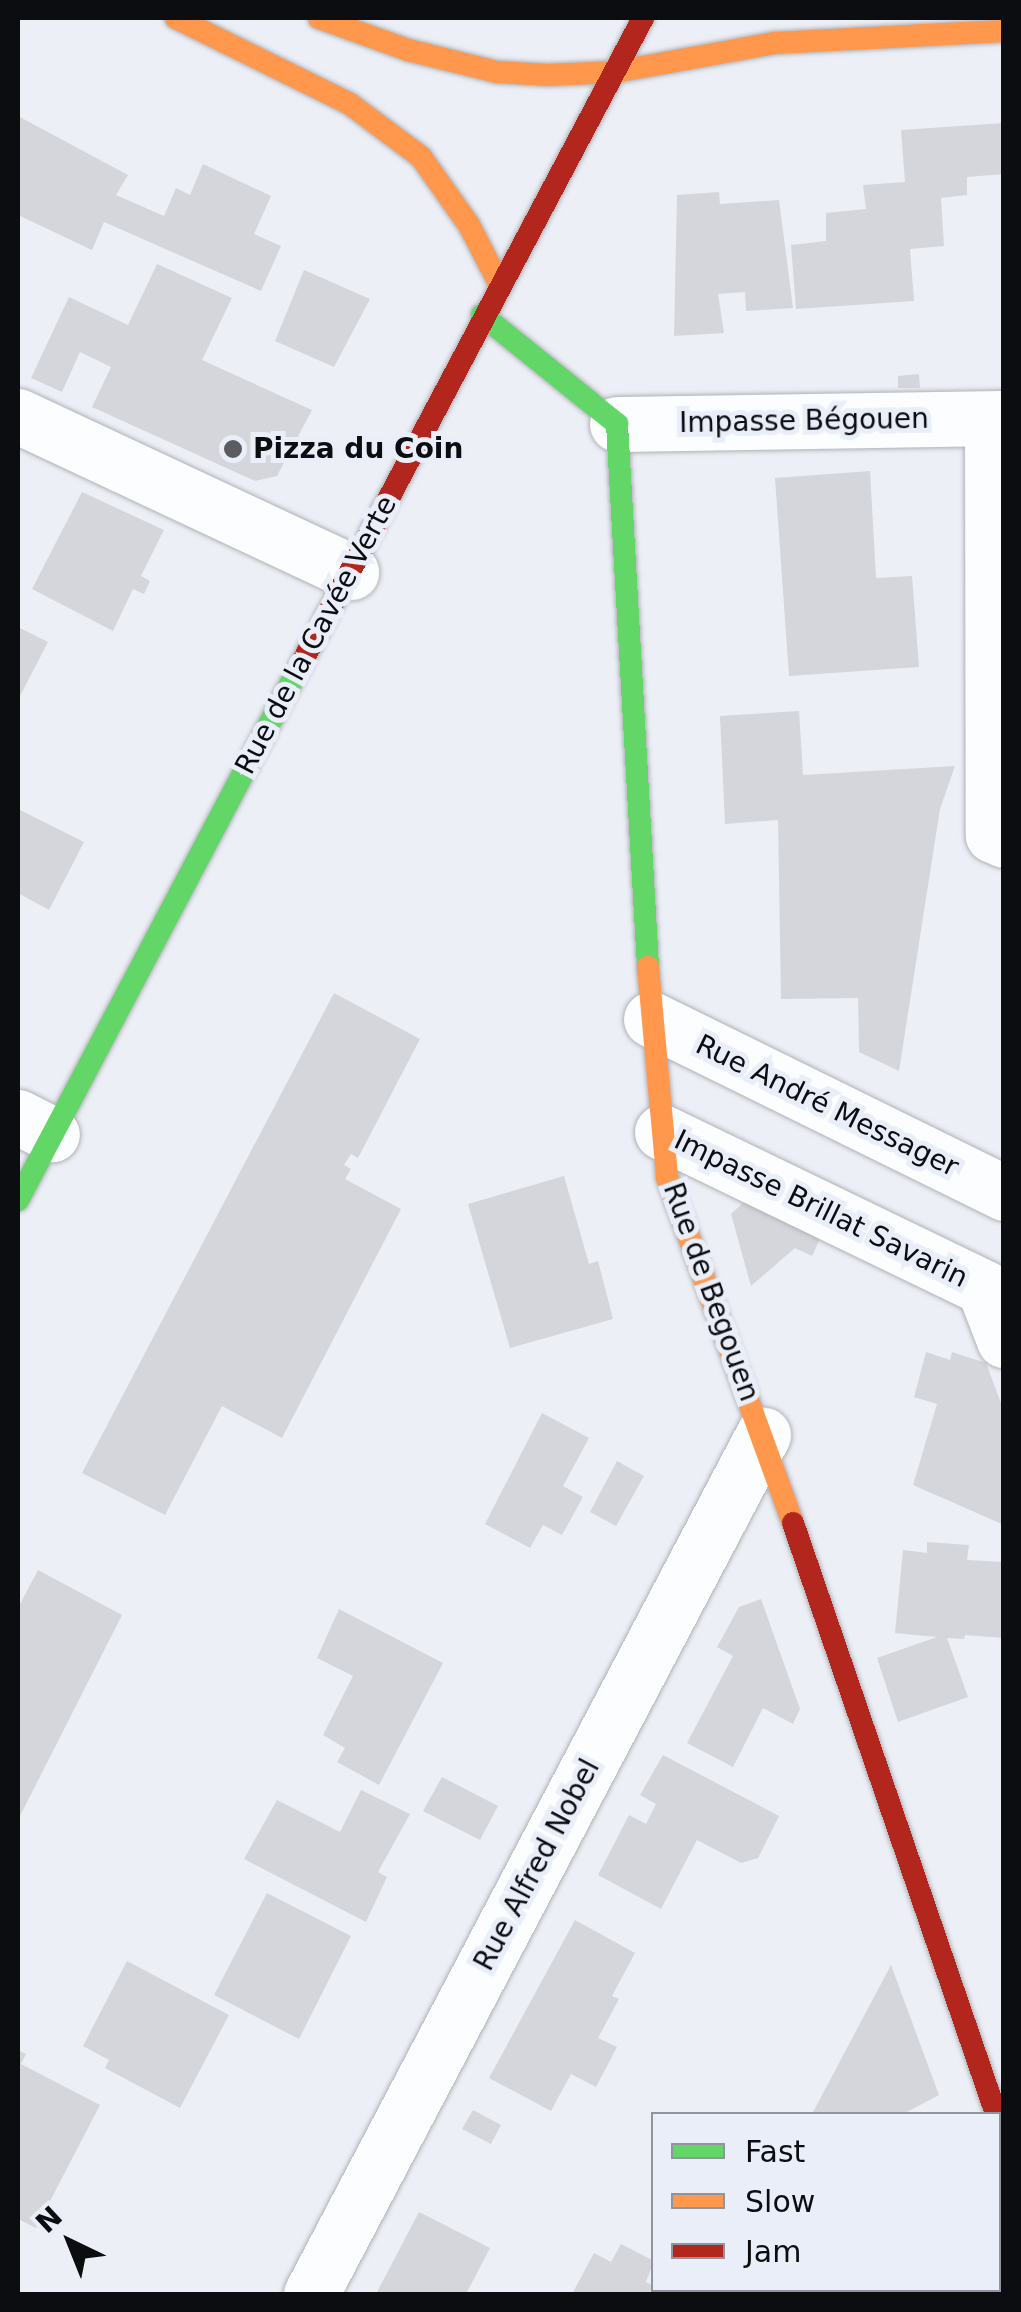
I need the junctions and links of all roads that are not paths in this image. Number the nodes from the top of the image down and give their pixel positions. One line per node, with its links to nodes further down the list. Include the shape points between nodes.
1 (176, 18): 6 (street, via 350,104 421,157 469,225)
2 (318, 18): 5 (street, via 497,72)
3 (643, 18): 5 (street, Rue de la Cavée Verte)
4 (1004, 31): 5 (street, via 775,43)
5 (615, 72): 6 (street, Rue de la Cavée Verte)
6 (499, 283): 7 (street, Rue de la Cavée Verte)
7 (482, 315): 10 (street); 11 (street, Rue de la Cavée Verte)
8 (18, 416): 11 (street)
9 (998, 419): 10 (street, Impasse Bégouen); 12 (street, Impasse Bégouen, via 992,834)
10 (617, 424): 13 (street, Rue de Begouen)
11 (351, 572): 14 (street, Rue de la Cavée Verte)
12 (1004, 840)
13 (651, 1019): 15 (street, Rue de Begouen); 16 (street, Rue André Messager)
14 (35, 1126): 17 (street, Rue de la Cavée Verte)
15 (662, 1132): 18 (street, Impasse Brillat Savarin, via 984,1288); 19 (street, Rue de Begouen, via 667,1177)
16 (1004, 1193)
17 (18, 1200)
18 (1004, 1340)
19 (764, 1435): 20 (street, Rue de Begouen); 21 (street, Rue Alfred Nobel)
20 (996, 2112)
21 (311, 2294)

